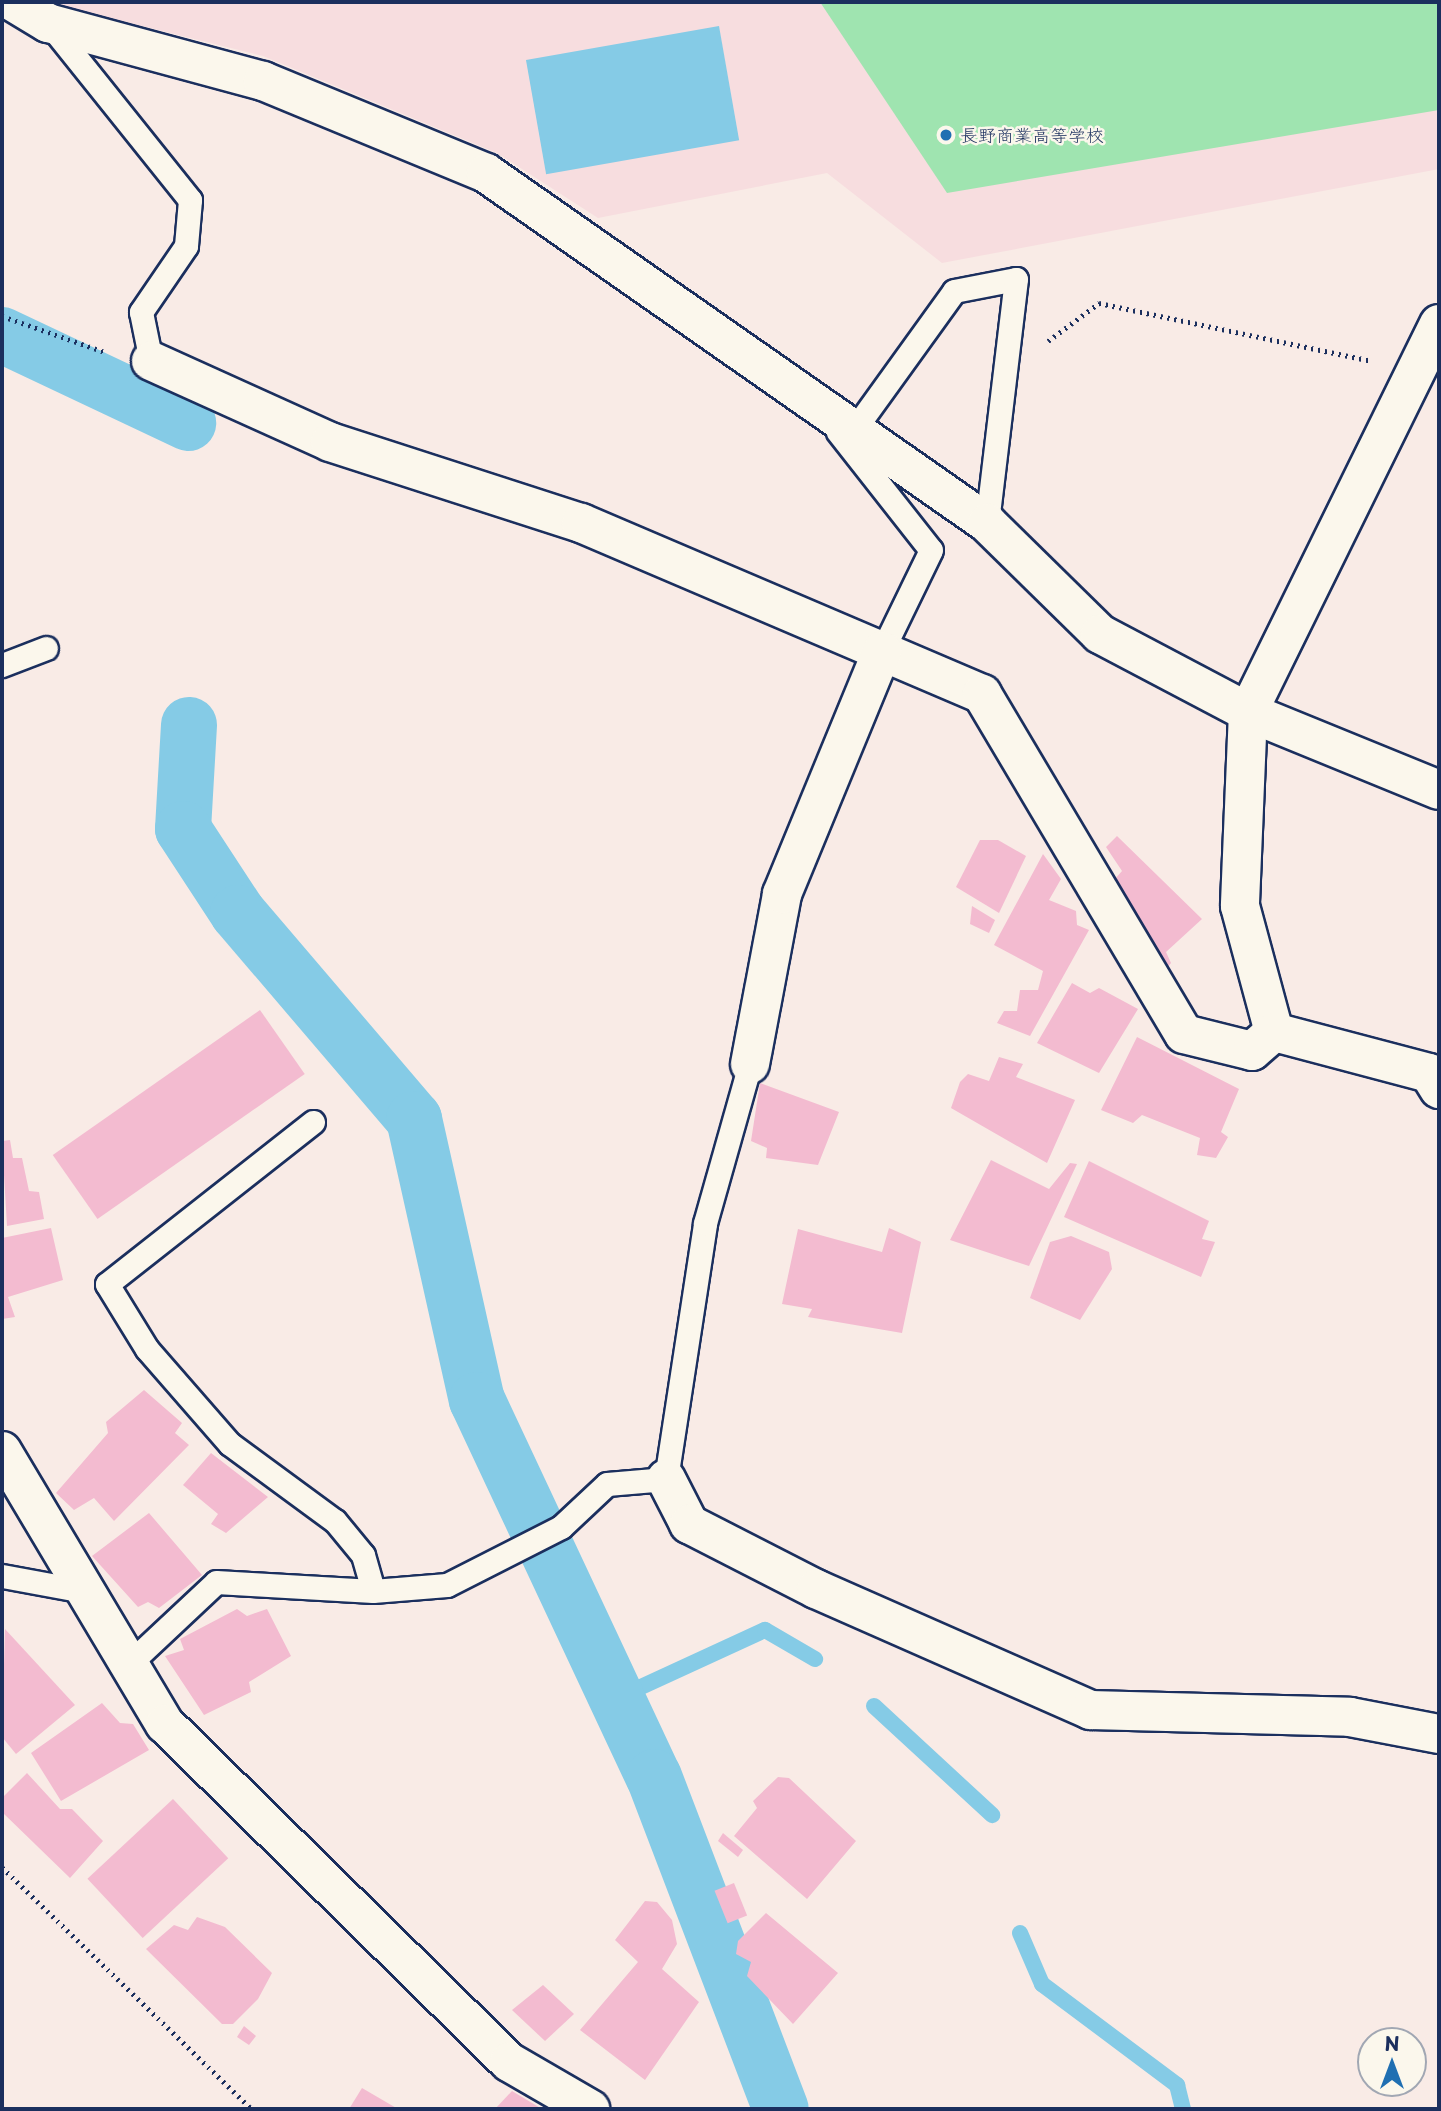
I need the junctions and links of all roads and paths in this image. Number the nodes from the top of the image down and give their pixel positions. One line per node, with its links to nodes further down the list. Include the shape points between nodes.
1 (13, 2): 2 (street)
2 (48, 23): 5 (lane, via 190,200 186,246 141,312); 8 (street, via 263,82 486,173)
3 (2, 316): 5 (path, via 92,349)
4 (1439, 324): 6 (street)
5 (151, 361): 12 (street, via 330,442 581,523)
6 (1416, 371): 7 (path, via 1099,303); 14 (street)
7 (1003, 374): 9 (lane, via 1016,279 954,291); 10 (lane)
8 (810, 396): 9 (street); 12 (lane, via 931,550)
9 (851, 434): 10 (street)
10 (987, 523): 14 (street, via 1100,634)
11 (46, 648): 13 (lane)
12 (882, 651): 16 (street, via 982,694 1184,1034 1252,1051); 17 (street, via 782,894)
13 (2, 665)
14 (1248, 712): 15 (street); 16 (street, via 1240,906)
15 (1439, 790)
16 (1273, 1032): 18 (street, via 1429,1073)
17 (750, 1064): 21 (lane, via 705,1223)
18 (1439, 1089)
19 (313, 1122): 23 (lane, via 107,1283 147,1349 230,1444 335,1521 363,1555)
20 (2, 1451): 24 (street)
21 (666, 1479): 23 (lane, via 607,1484 561,1527 447,1585); 26 (street, via 689,1524 816,1589 1090,1710 1350,1717)
22 (2, 1577): 24 (lane)
23 (373, 1591): 25 (lane, via 216,1582)
24 (89, 1592): 25 (street)
25 (132, 1661): 29 (street, via 165,1724 302,1865 509,2062)
26 (1439, 1734)
27 (2, 1867): 28 (path)
28 (252, 2109)
29 (590, 2109)

